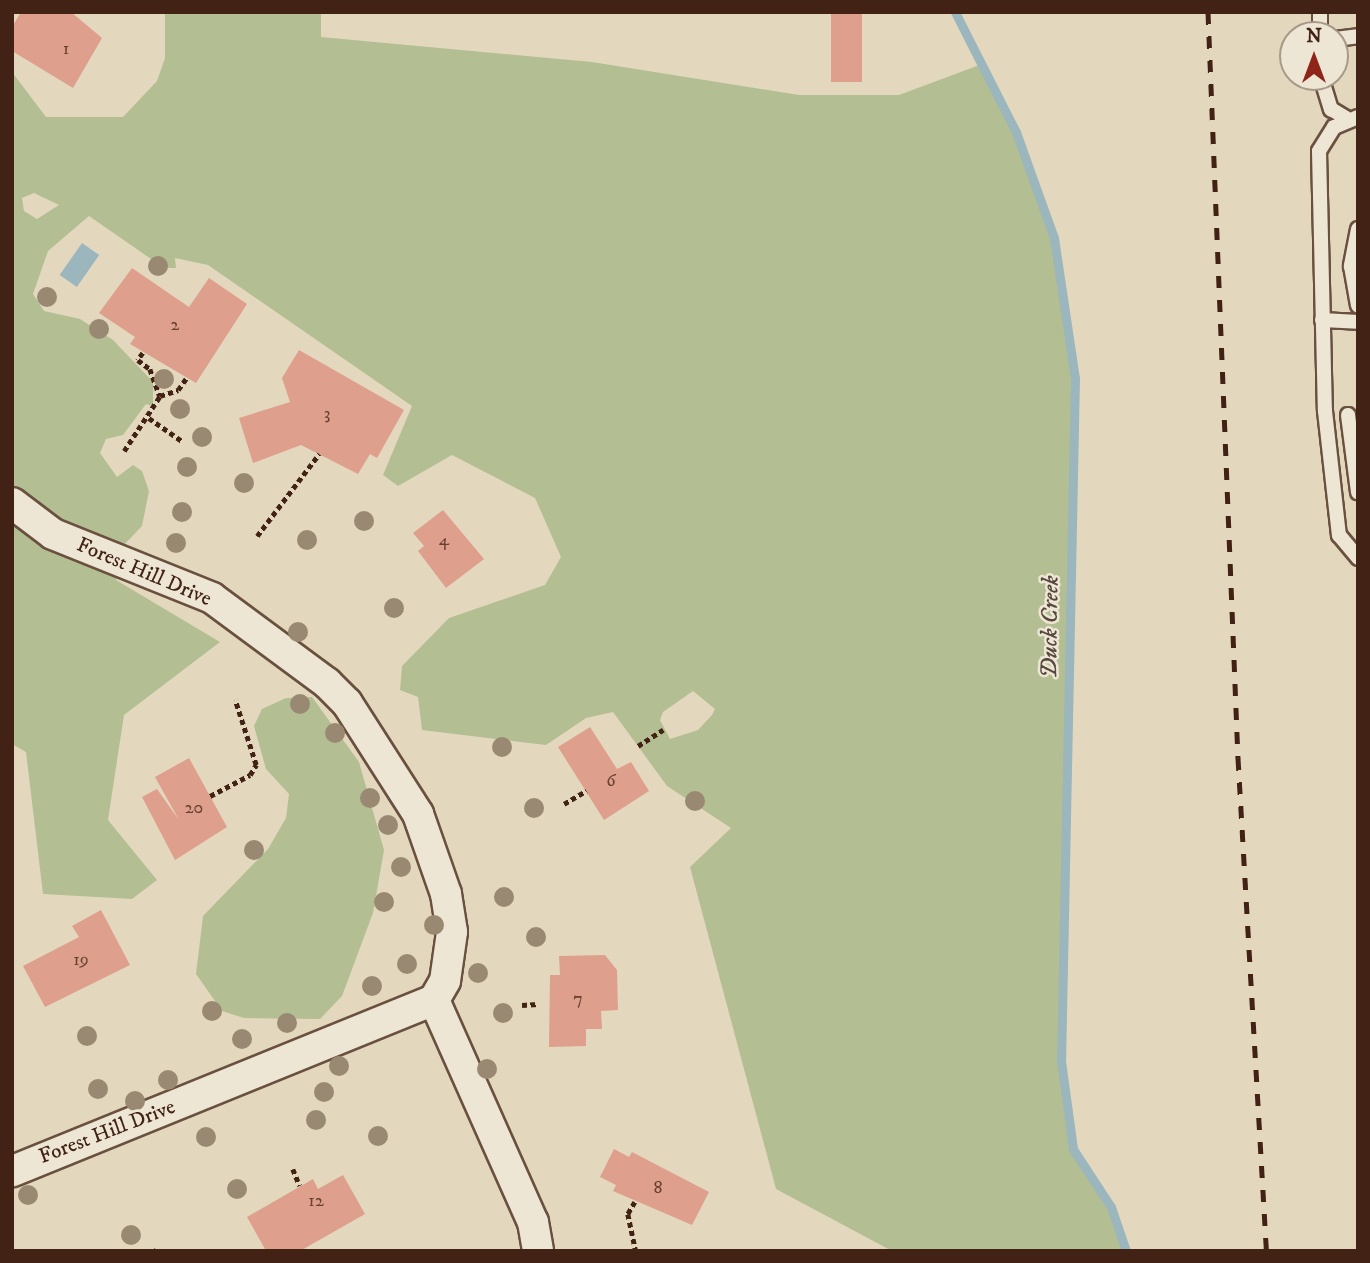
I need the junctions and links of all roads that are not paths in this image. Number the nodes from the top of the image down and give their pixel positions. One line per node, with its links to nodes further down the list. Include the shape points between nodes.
1 (1325, 91): 2 (lane, via 1331,109)
2 (1352, 118): 5 (lane, via 1319,151)
3 (1358, 229): 4 (lane, via 1352,266)
4 (1358, 305)
5 (1322, 320): 6 (lane); 7 (lane)
6 (1358, 322)
7 (1325, 411): 8 (lane); 11 (lane, via 1339,536)
8 (1353, 416): 9 (lane)
9 (1358, 492)
10 (12, 503): 12 (street, Forest Hill Drive, via 53,534 212,598 347,703 418,814 446,894 450,957)
11 (1358, 558)
12 (434, 1000): 13 (street, Forest Hill Drive); 14 (street, via 533,1222)
13 (12, 1171)
14 (538, 1251)

